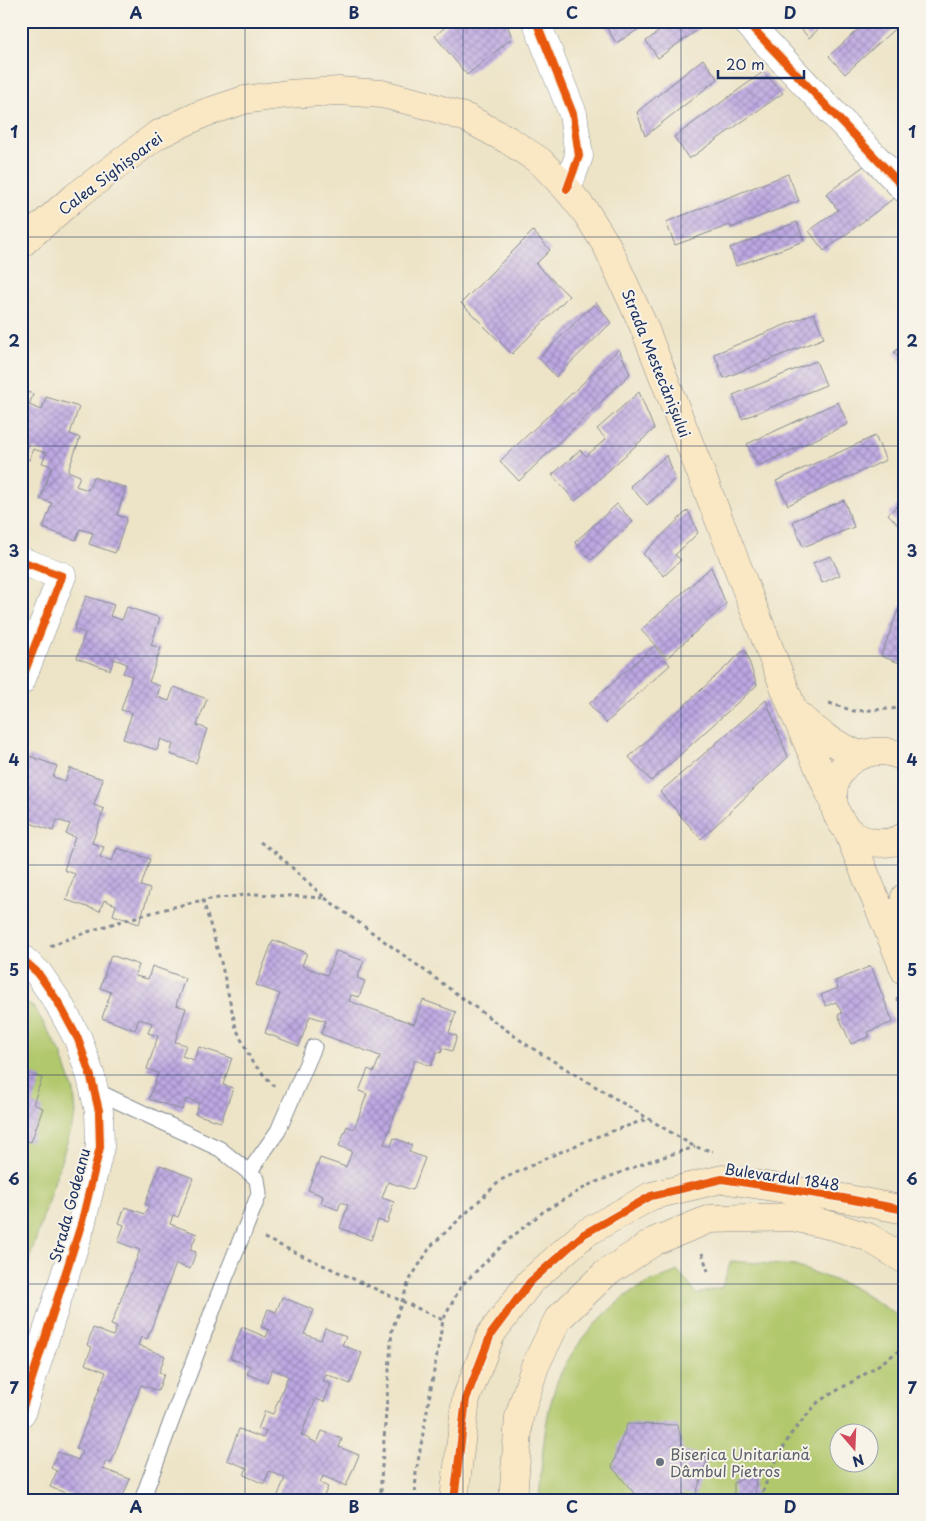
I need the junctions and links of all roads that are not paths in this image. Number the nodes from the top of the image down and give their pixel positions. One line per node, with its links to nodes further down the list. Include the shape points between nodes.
1 (536, 21): 3 (street, via 573,114 579,156)
2 (746, 21): 4 (street)
3 (567, 189): 5 (main road, Calea Sighișoarei, via 540,161 467,118 382,94 339,91 288,94 244,100 202,114 157,135 71,200); 8 (main road, Strada Mestecănișului, via 607,246 644,327)
4 (905, 189)
5 (21, 244)
6 (21, 561): 7 (street, via 62,576)
7 (21, 681)
8 (794, 712): 10 (main road, Strada Mestecănișului, via 816,732); 11 (main road, Strada Mestecănișului)
9 (902, 753): 10 (main road, via 877,751)
10 (859, 755): 11 (main road, via 845,766 836,782)
11 (833, 800): 12 (main road, Strada Mestecănișului, via 838,818)
12 (848, 832): 13 (main road, via 864,841 882,844); 16 (main road, Strada Mestecănișului)
13 (905, 836)
14 (905, 897): 16 (main road)
15 (21, 958): 18 (street, Strada Godeanu, via 38,974 58,1002 78,1039)
16 (902, 965)
17 (314, 1047): 19 (lane, via 278,1131)
18 (94, 1090): 19 (lane, via 220,1149); 24 (street, Strada Godeanu, via 99,1111 100,1147 81,1225)
19 (249, 1172): 25 (lane, via 257,1179 259,1194)
20 (905, 1200): 21 (main road)
21 (867, 1203): 22 (main road, Bulevardul 1848); 26 (main road, Bulevardul 1848, via 722,1179 651,1196 584,1234 530,1282 491,1334 466,1399)
22 (905, 1210)
23 (905, 1260): 27 (main road, via 868,1237 792,1217 710,1219 655,1241 605,1274 558,1319 535,1366 520,1417)
24 (21, 1413)
25 (142, 1500)
26 (454, 1500)
27 (513, 1500)

